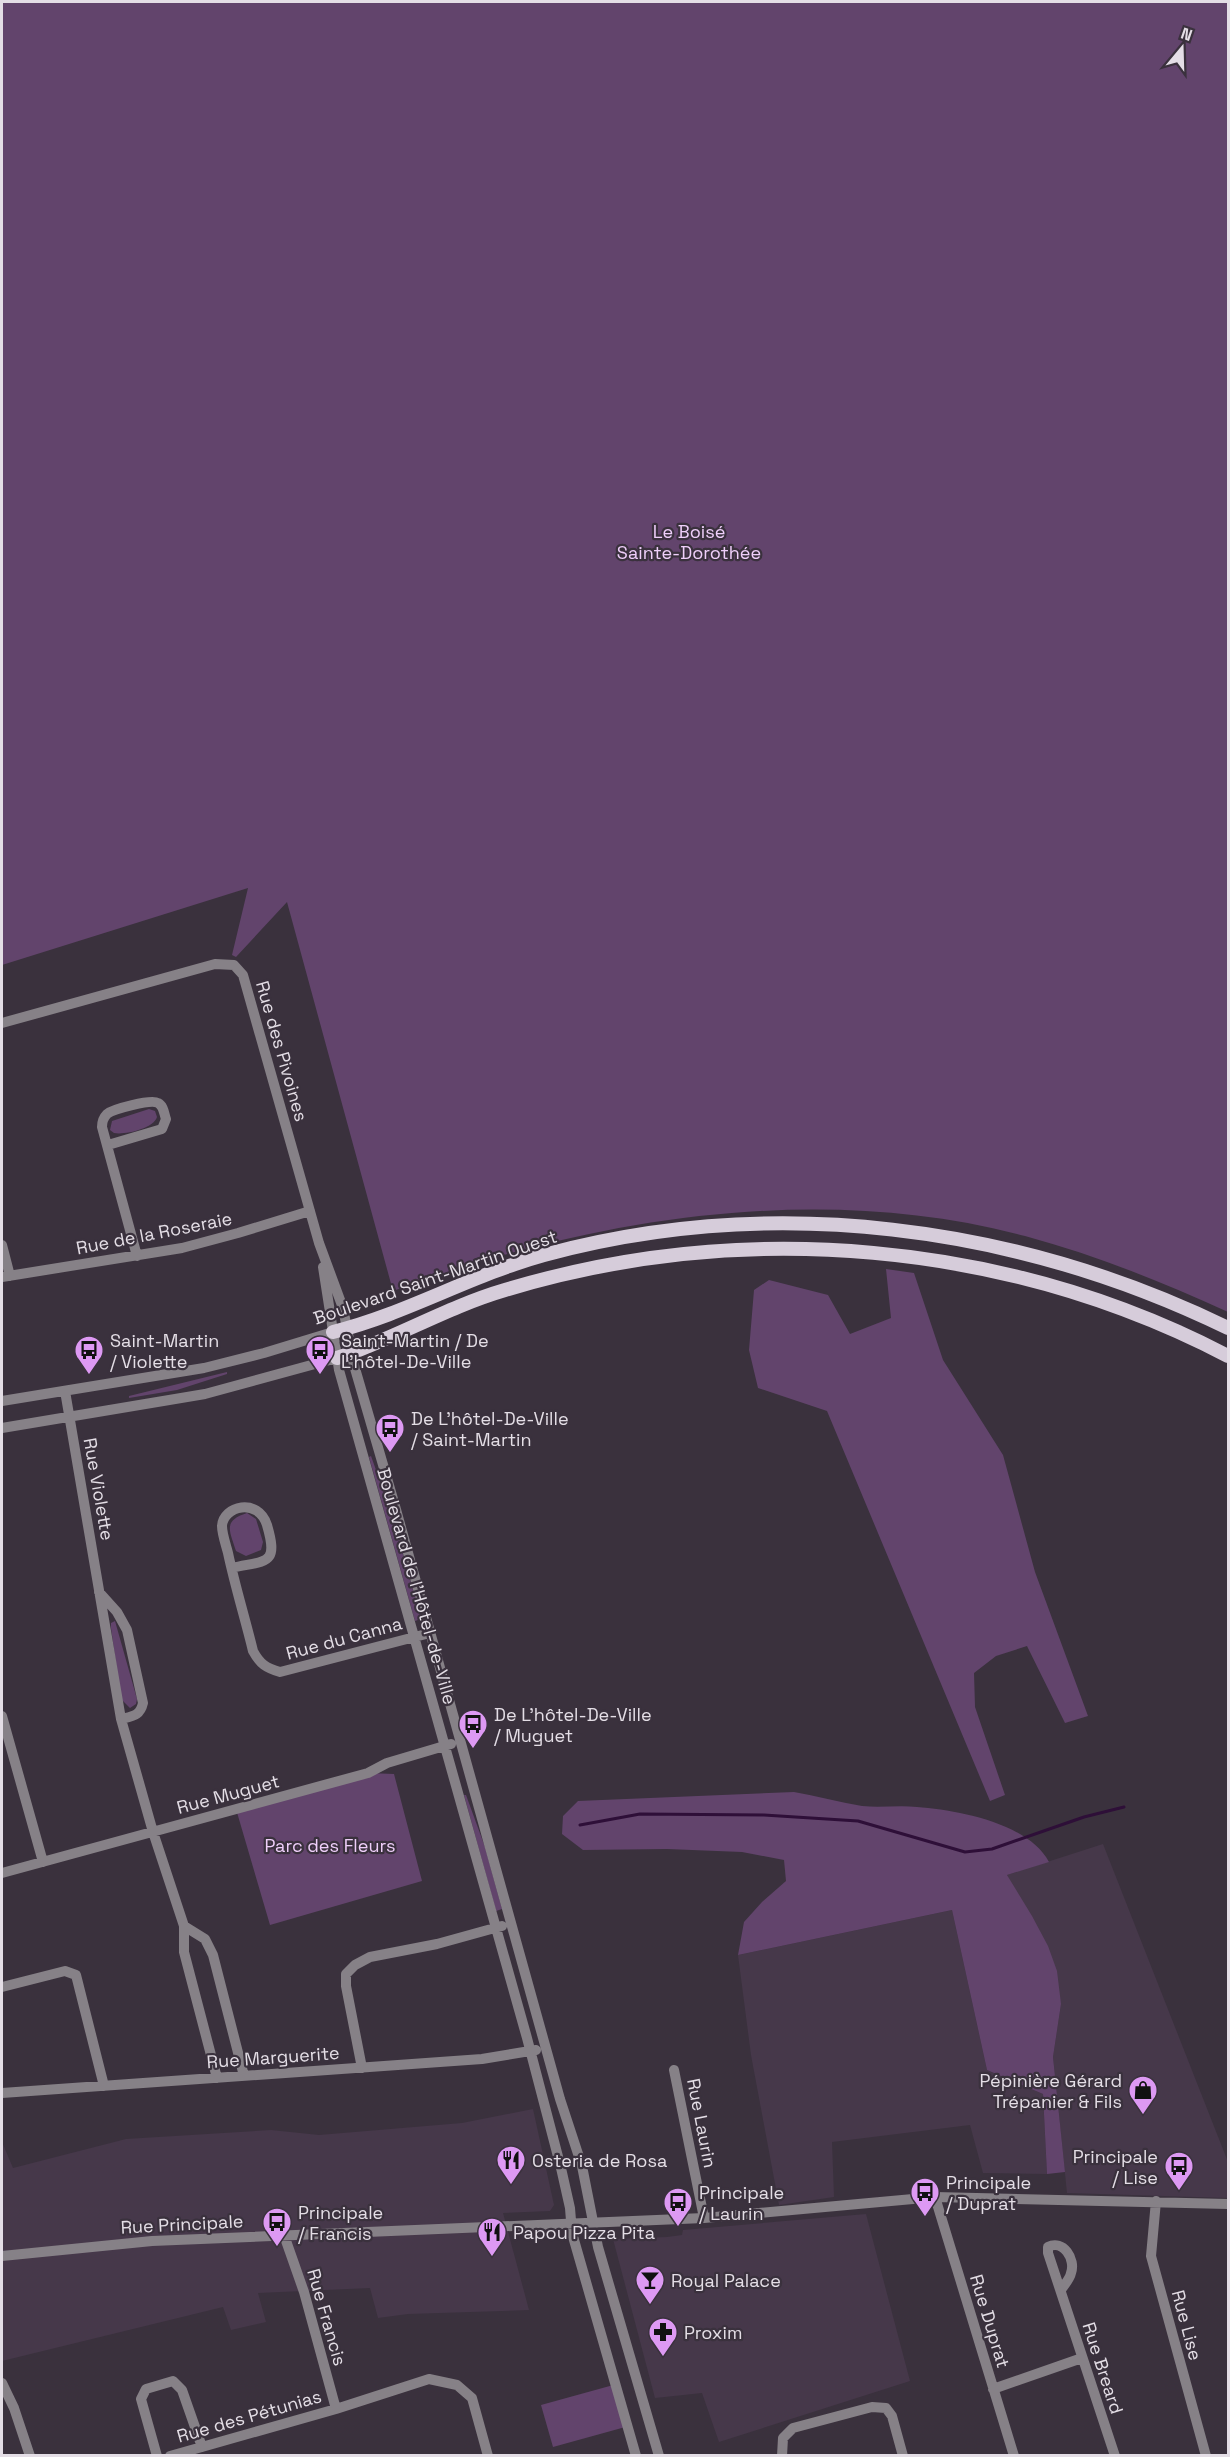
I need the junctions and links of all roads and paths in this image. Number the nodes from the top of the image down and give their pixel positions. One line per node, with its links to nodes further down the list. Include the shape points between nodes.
1 (2, 1023): 3 (street, Rue des Pivoines, via 215,964 234,965 246,980)
2 (108, 1146): 2 (street, via 162,1129 166,1119 161,1106 147,1102 109,1113 102,1123); 6 (street)
3 (310, 1210): 4 (street, Rue des Pivoines); 6 (street, Rue de la Roseraie, via 238,1233)
4 (319, 1243): 9 (street, Boulevard de l'Hôtel-de-Ville, via 340,1299)
5 (2, 1245): 7 (street)
6 (137, 1256): 7 (street, Rue de la Roseraie)
7 (6, 1277)
8 (1228, 1328): 9 (main road, Boulevard Saint-Martin Ouest, via 1116,1280 1006,1248 896,1230 781,1224 662,1232 552,1253)
9 (340, 1330): 10 (street, Boulevard de l'Hôtel-de-Ville); 12 (street, Boulevard de l'Hôtel-de-Ville); 13 (street, Boulevard Saint-Martin Ouest, via 223,1364)
10 (351, 1353): 11 (main road, Boulevard Saint-Martin Ouest, via 486,1296 551,1278 672,1255 792,1248 912,1256 1029,1279 1125,1309); 12 (main road, Boulevard Saint-Martin Ouest); 19 (street, Boulevard de l'Hôtel-de-Ville)
11 (1228, 1356)
12 (337, 1358): 15 (street, Boulevard Saint-Martin Ouest, via 205,1394); 20 (street, Boulevard de l'Hôtel-de-Ville)
13 (65, 1391): 14 (street, Boulevard Saint-Martin Ouest); 15 (street, Rue Violette)
14 (2, 1401)
15 (70, 1417): 16 (street, Boulevard Saint-Martin Ouest); 18 (street, Rue Violette)
16 (2, 1428)
17 (231, 1568): 17 (street, Rue du Canna, via 266,1560 271,1554 273,1546 266,1520 250,1506 231,1511 222,1526); 20 (street, Rue du Canna, via 253,1651 267,1668 280,1672)
18 (99, 1592): 22 (street, Rue Violette); 22 (street, via 127,1630 143,1703 137,1715)
19 (430, 1633): 20 (street, Rue du Canna); 23 (street, Boulevard de l'Hôtel-de-Ville)
20 (415, 1637): 24 (street, Boulevard de l'Hôtel-de-Ville)
21 (2, 1716): 26 (street)
22 (121, 1719): 25 (street, Rue Violette)
23 (460, 1742): 24 (street, Rue Muguet); 28 (street, Boulevard de l'Hôtel-de-Ville)
24 (445, 1746): 25 (street, Rue Muguet, via 387,1763 368,1773); 30 (street, Boulevard de l'Hôtel-de-Ville)
25 (153, 1832): 26 (street, Rue Muguet); 29 (street, Rue Violette)
26 (43, 1862): 27 (street, Rue Muguet)
27 (2, 1873)
28 (512, 1924): 30 (street); 32 (street, Boulevard de l'Hôtel-de-Ville)
29 (184, 1926): 36 (street, via 205,1939 213,1955); 37 (street, Rue Violette, via 184,1952)
30 (496, 1928): 33 (street, Boulevard de l'Hôtel-de-Ville); 34 (street, via 370,1957 346,1974)
31 (2, 1987): 38 (street, via 65,1971 75,1975)
32 (546, 2048): 33 (street, Rue Marguerite); 44 (street, Boulevard de l'Hôtel-de-Ville, via 582,2166)
33 (530, 2052): 34 (street, Rue Marguerite); 45 (street, Boulevard de l'Hôtel-de-Ville)
34 (362, 2068): 36 (street, Rue Marguerite)
35 (674, 2070): 43 (street, Rue Laurin)
36 (244, 2076): 37 (street, Rue Marguerite)
37 (218, 2078): 38 (street, Rue Marguerite)
38 (104, 2086): 39 (street, Rue Marguerite)
39 (2, 2093)
40 (935, 2197): 41 (street, Rue Principale); 43 (street, Rue Principale); 55 (street, Rue Duprat)
41 (1156, 2201): 42 (street, Rue Principale); 68 (street, Rue Lise, via 1151,2256)
42 (1228, 2204)
43 (704, 2217): 44 (street, Rue Principale)
44 (592, 2223): 45 (street, Rue Principale); 49 (street, Boulevard de l'Hôtel-de-Ville)
45 (572, 2224): 46 (street, Rue Principale); 50 (street, Boulevard de l'Hôtel-de-Ville)
46 (284, 2235): 47 (street, Rue Principale, via 152,2241); 56 (street, Rue Francis)
47 (2, 2256)
48 (1061, 2290): 51 (street, Rue Breard)
49 (620, 2322): 50 (street); 52 (street, Boulevard de l'Hôtel-de-Ville)
50 (599, 2326): 53 (street, Boulevard de l'Hôtel-de-Ville)
51 (1082, 2358): 55 (street); 67 (street, Rue Breard)
52 (633, 2360): 53 (street); 63 (street, Boulevard de l'Hôtel-de-Ville)
53 (612, 2365): 62 (street, Boulevard de l'Hôtel-de-Ville)
54 (2, 2383): 58 (street)
55 (993, 2389): 66 (street, Rue Duprat)
56 (336, 2409): 57 (street, Rue des Pétunias); 61 (street, Rue des Pétunias, via 429,2379 457,2385 472,2398)
57 (202, 2447): 59 (street, via 182,2390 173,2381 166,2382 146,2389 141,2399); 60 (street, Rue des Pétunias)
58 (30, 2456)
59 (157, 2456)
60 (170, 2456)
61 (488, 2456)
62 (636, 2456)
63 (659, 2456)
64 (782, 2456): 65 (street, via 783,2438 793,2428 872,2407 886,2408 892,2416)
65 (903, 2456)
66 (1014, 2456)
67 (1115, 2456)
68 (1206, 2456)

